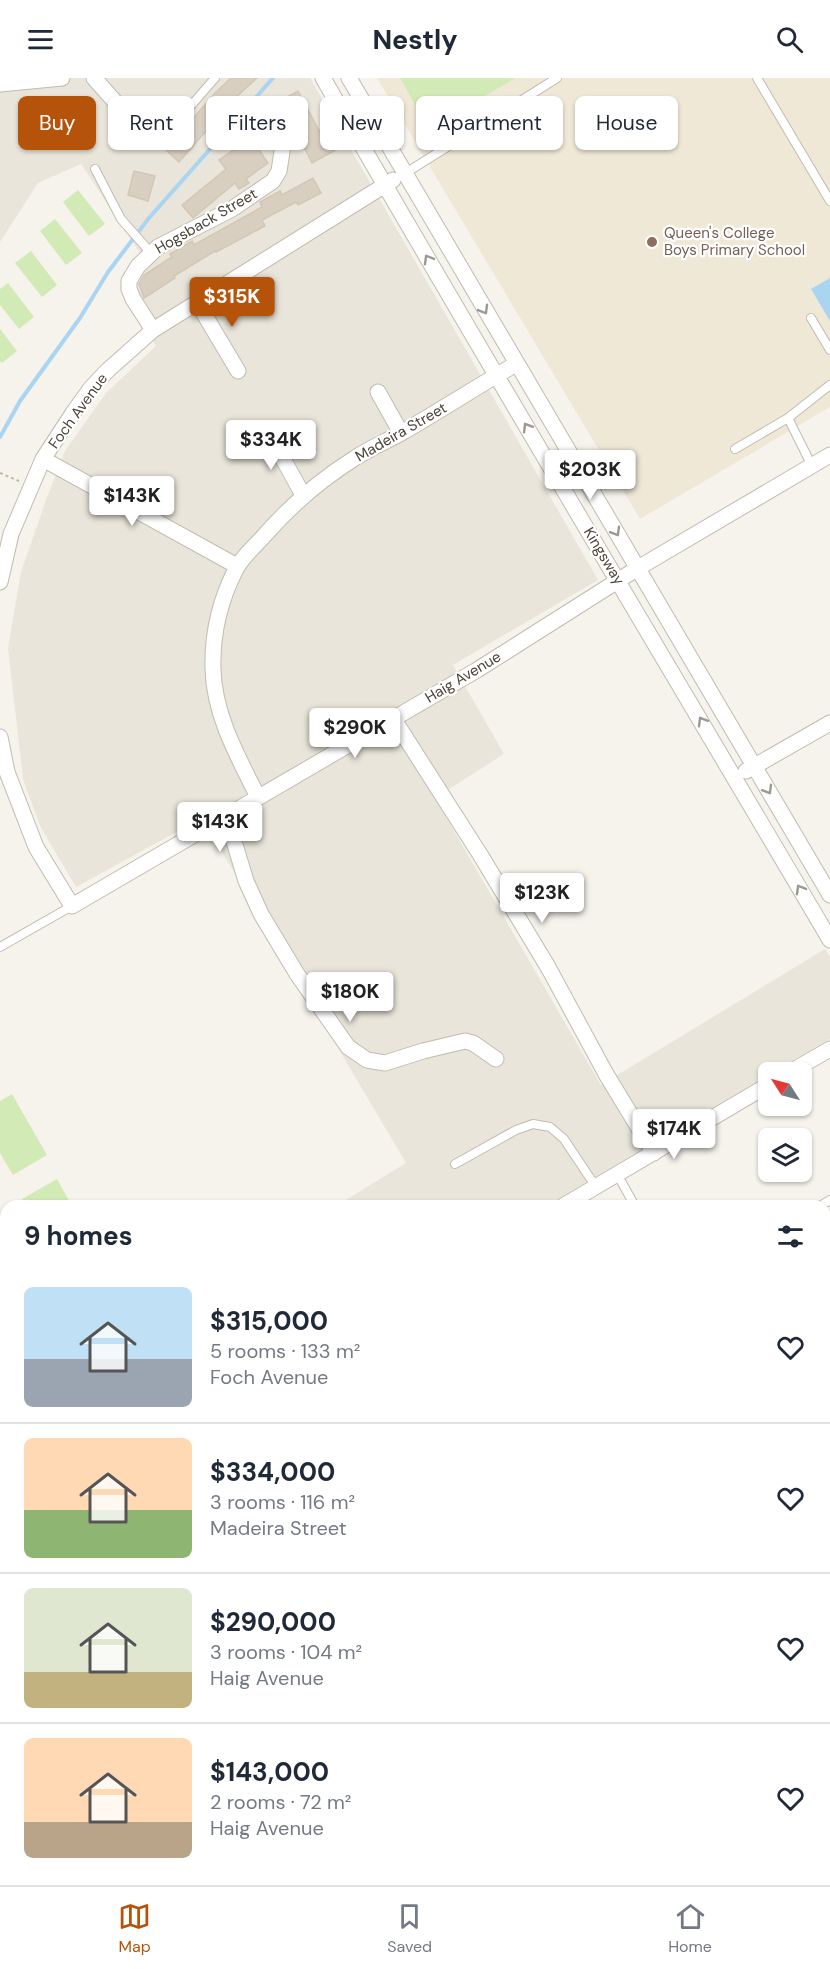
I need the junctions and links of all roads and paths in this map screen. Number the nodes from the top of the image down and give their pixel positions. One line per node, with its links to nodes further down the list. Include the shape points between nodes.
1 (62, 78): 8 (street)
2 (94, 78): 9 (street)
3 (215, 78): 10 (lane)
4 (323, 78): 14 (street, Kingsway)
5 (349, 78): 13 (street, Kingsway)
6 (556, 78): 13 (lane)
7 (757, 78): 15 (lane)
8 (8, 82)
9 (110, 96)
10 (194, 102)
11 (282, 150): 16 (street, Hogsback Street, via 273,181 232,209)
12 (95, 169): 16 (lane, via 115,210)
13 (404, 174): 14 (street, Foch Avenue); 21 (street, Kingsway, one-way to 21)
14 (385, 186): 17 (street, Foch Avenue); 23 (street, Kingsway, one-way to 14)
15 (830, 201)
16 (148, 251): 19 (street, Hogsback Street, via 129,281 129,289)
17 (197, 302): 19 (street, Foch Avenue); 22 (street)
18 (811, 318): 20 (lane)
19 (153, 330): 31 (street, Foch Avenue, via 91,388)
20 (830, 350)
21 (516, 364): 23 (street, Madeira Street); 37 (street, Kingsway, one-way to 37)
22 (238, 371)
23 (496, 376): 28 (street, Madeira Street); 38 (street, Kingsway, one-way to 23)
24 (830, 385): 26 (lane)
25 (378, 392): 28 (street)
26 (788, 418): 29 (lane); 32 (lane)
27 (267, 430): 35 (street)
28 (401, 433): 35 (street, Madeira Street, via 355,457)
29 (735, 449)
30 (830, 455): 32 (street, Haig Avenue)
31 (43, 459): 34 (street, Foch Avenue); 36 (street)
32 (812, 465): 37 (street, Haig Avenue)
33 (0, 473): 34 (path)
34 (30, 486): 39 (street, Foch Avenue, via 11,534)
35 (303, 495): 36 (street, Madeira Street)
36 (237, 566): 45 (street, Madeira Street, via 220,606 213,671 231,744)
37 (638, 568): 38 (street, Haig Avenue); 43 (street, Kingsway)
38 (619, 581): 40 (street, Haig Avenue); 44 (street, Kingsway, one-way to 38)
39 (0, 582)
40 (393, 718): 45 (street, Haig Avenue); 55 (street, via 548,967)
41 (830, 723): 43 (street)
42 (0, 737): 48 (street, via 7,772 36,847)
43 (753, 766): 44 (street); 47 (street, Kingsway, one-way to 47)
44 (736, 777): 49 (street, Kingsway, one-way to 44)
45 (258, 797): 46 (street, Haig Avenue)
46 (226, 815): 48 (street, Haig Avenue); 52 (street, via 246,881 261,914 348,1047 367,1060 385,1063 465,1041)
47 (830, 895)
48 (72, 906): 50 (lane, Haig Avenue)
49 (830, 940)
50 (0, 947)
51 (830, 1049): 53 (street)
52 (496, 1059)
53 (807, 1062)
54 (758, 1091): 55 (street)
55 (654, 1153): 57 (street)
56 (455, 1164): 58 (lane, via 533,1124 550,1127 564,1139)
57 (617, 1174): 58 (street); 60 (lane)
58 (596, 1187): 59 (street)
59 (573, 1200)
60 (632, 1200)

